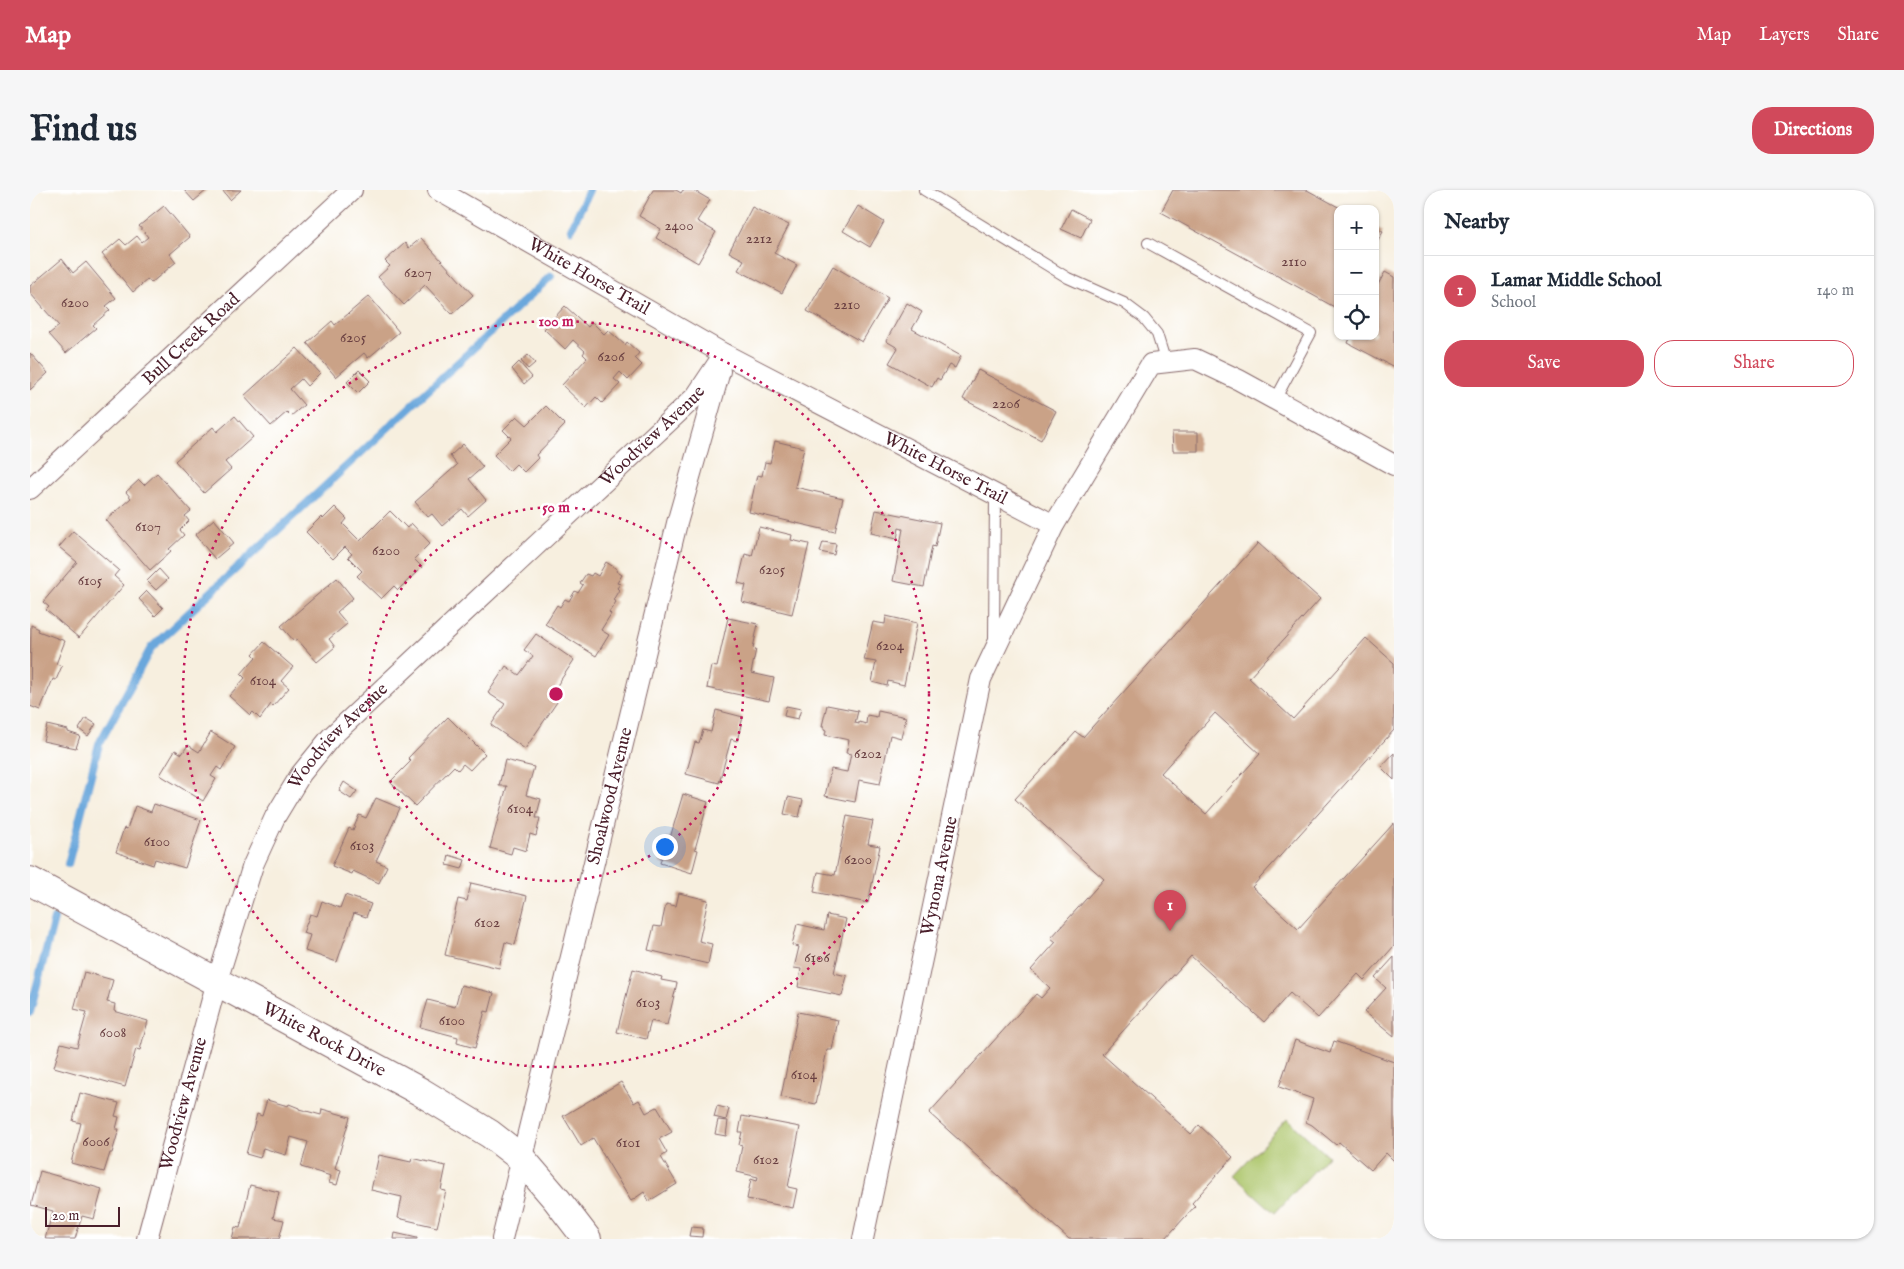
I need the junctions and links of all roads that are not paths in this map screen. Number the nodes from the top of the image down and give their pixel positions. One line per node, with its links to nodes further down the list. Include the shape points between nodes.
1 (352, 190): 9 (street, Bull Creek Road)
2 (438, 190): 5 (street, White Horse Trail)
3 (924, 190): 6 (lane, via 1068,278 1124,303 1144,318 1157,334)
4 (1148, 243): 7 (lane, via 1311,333)
5 (724, 354): 10 (street, White Horse Trail); 14 (street, Woodview Avenue, via 696,396 338,730 301,774 275,817 253,865); 15 (street, Shoalwood Avenue, via 677,524)
6 (1166, 363): 7 (street, via 1195,359); 11 (street, via 1151,364)
7 (1275, 400): 8 (street)
8 (1394, 464)
9 (30, 489)
10 (995, 494): 11 (street, White Horse Trail); 12 (lane)
11 (1054, 525): 12 (street, Wynona Avenue)
12 (993, 653): 19 (street, Wynona Avenue, via 981,679)
13 (30, 881): 14 (street, White Rock Drive)
14 (217, 981): 15 (street, White Rock Drive, via 421,1092 490,1134); 16 (street, Woodview Avenue)
15 (521, 1158): 17 (street, Shoalwood Avenue); 18 (street, White Rock Drive)
16 (147, 1239)
17 (502, 1239)
18 (587, 1239)
19 (863, 1239)

